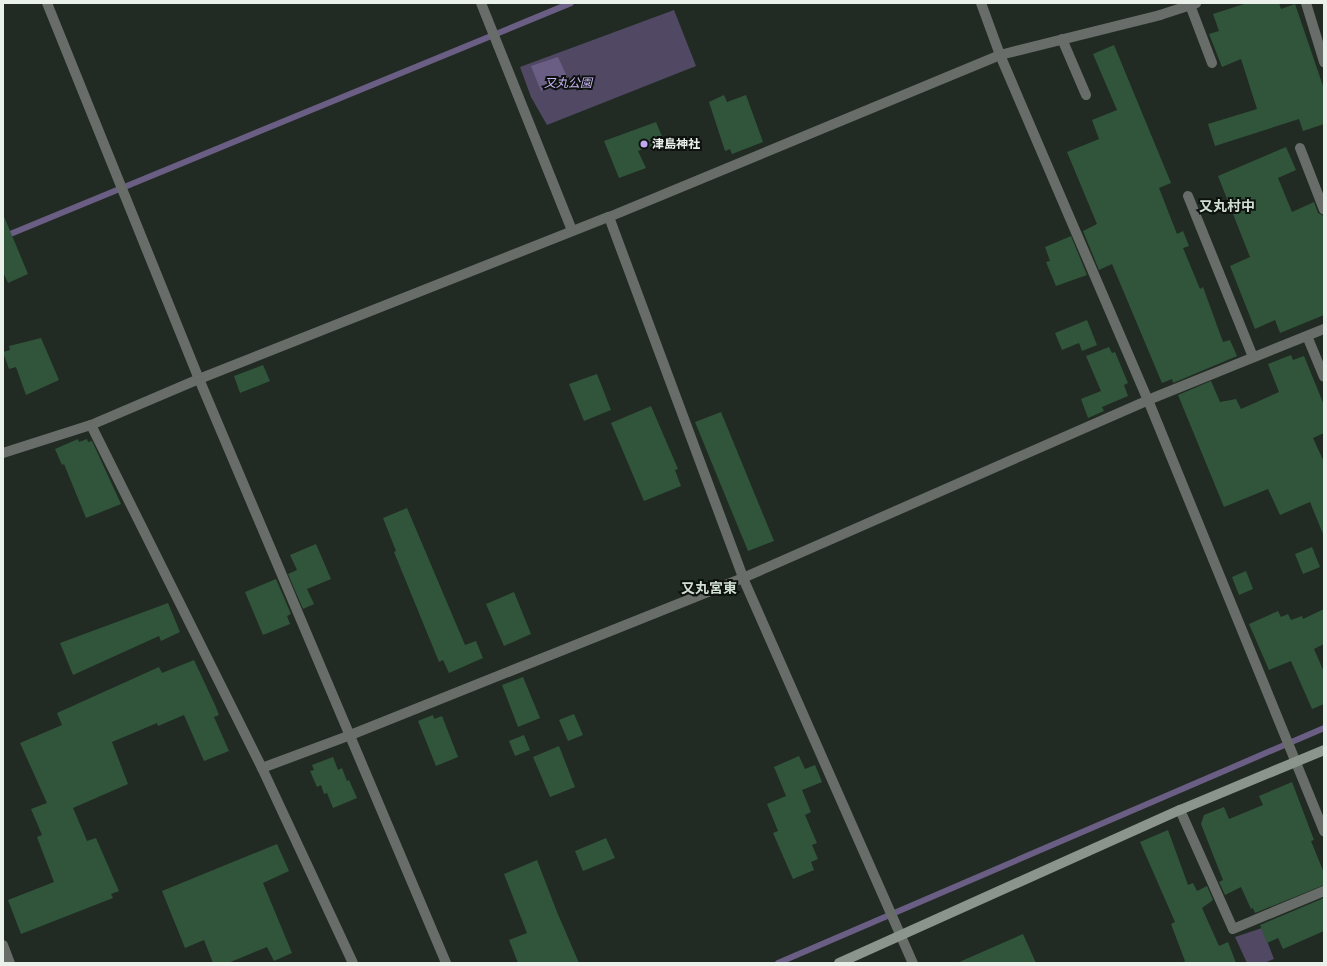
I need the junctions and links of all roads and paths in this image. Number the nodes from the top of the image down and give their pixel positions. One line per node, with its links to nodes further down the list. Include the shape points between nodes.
1 (47, 3): 20 (street)
2 (481, 3): 15 (street)
3 (981, 3): 7 (street)
4 (1306, 3): 8 (street)
5 (1193, 4): 6 (street); 9 (street)
6 (1062, 39): 7 (street); 10 (street)
7 (1000, 55): 14 (street); 21 (street)
8 (1324, 62)
9 (1212, 64)
10 (1086, 95)
11 (1300, 148): 13 (street)
12 (1188, 196): 18 (street)
13 (1324, 210)
14 (609, 217): 15 (street); 24 (street)
15 (572, 231): 20 (street)
16 (1324, 329): 17 (street)
17 (1307, 336): 18 (street); 19 (street)
18 (1253, 357): 21 (street)
19 (1324, 377)
20 (199, 379): 22 (street); 25 (street)
21 (1148, 400): 24 (street); 27 (street)
22 (91, 425): 23 (street); 28 (street)
23 (3, 453)
24 (743, 578): 25 (street); 32 (street)
25 (348, 736): 28 (street); 36 (street)
26 (1324, 750): 27 (street)
27 (1297, 762): 29 (street); 30 (street)
28 (262, 768): 35 (street)
29 (1180, 810): 31 (street, via 1233,929); 32 (street)
30 (1324, 832)
31 (1324, 891)
32 (902, 936): 37 (street); 38 (street)
33 (3, 945): 34 (street)
34 (10, 963)
35 (353, 963)
36 (446, 963)
37 (839, 963)
38 (913, 963)

